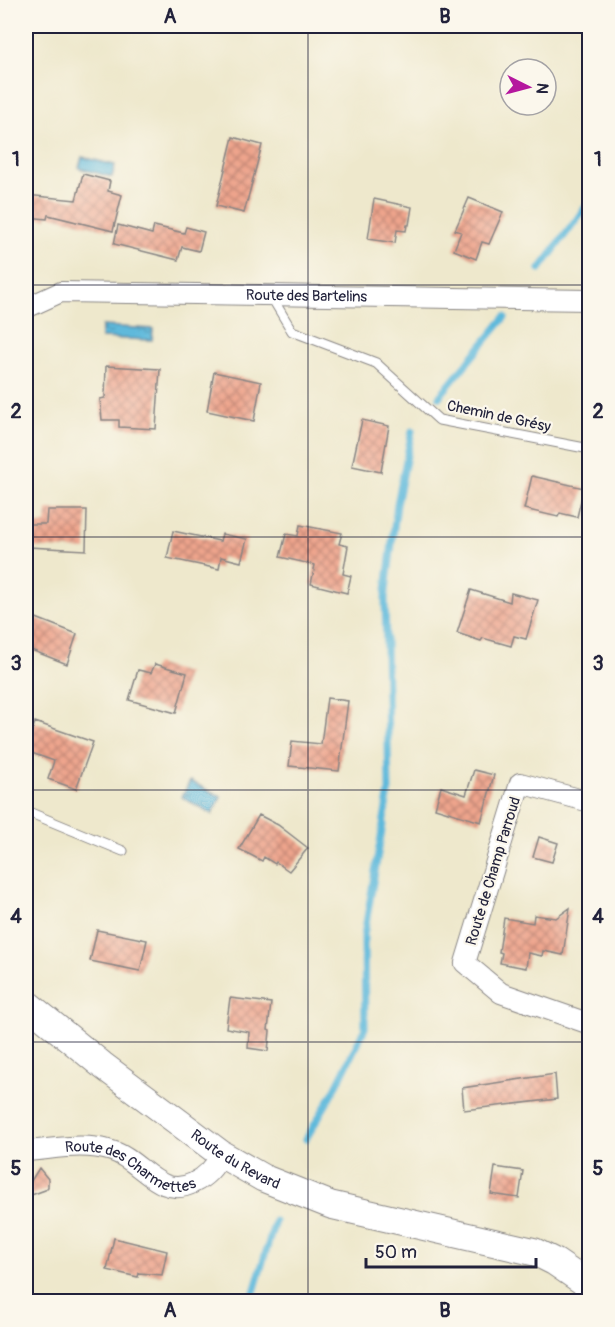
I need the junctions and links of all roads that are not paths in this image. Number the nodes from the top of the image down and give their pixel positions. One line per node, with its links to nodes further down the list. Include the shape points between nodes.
1 (269, 294): 2 (street, Route des Bartelins); 3 (street, Route des Bartelins, via 61,292); 4 (lane, Chemin de Grésy, via 292,331 376,363 439,420)
2 (590, 300)
3 (26, 308)
4 (590, 449)
5 (590, 802): 9 (street, Route de Champ Parroud, via 520,783 465,963 501,993)
6 (26, 811): 7 (lane)
7 (123, 851)
8 (26, 1003): 11 (main road, Route du Revard)
9 (590, 1024)
10 (26, 1151): 11 (street, Route des Charmettes, via 66,1146 115,1152 170,1187 185,1187 198,1180 215,1166)
11 (221, 1154): 12 (main road, Route du Revard, via 263,1178 331,1205)
12 (484, 1240): 13 (main road, Route du Revard, via 535,1251); 14 (main road, Route du Revard, via 547,1273)
13 (590, 1286)
14 (581, 1302)

